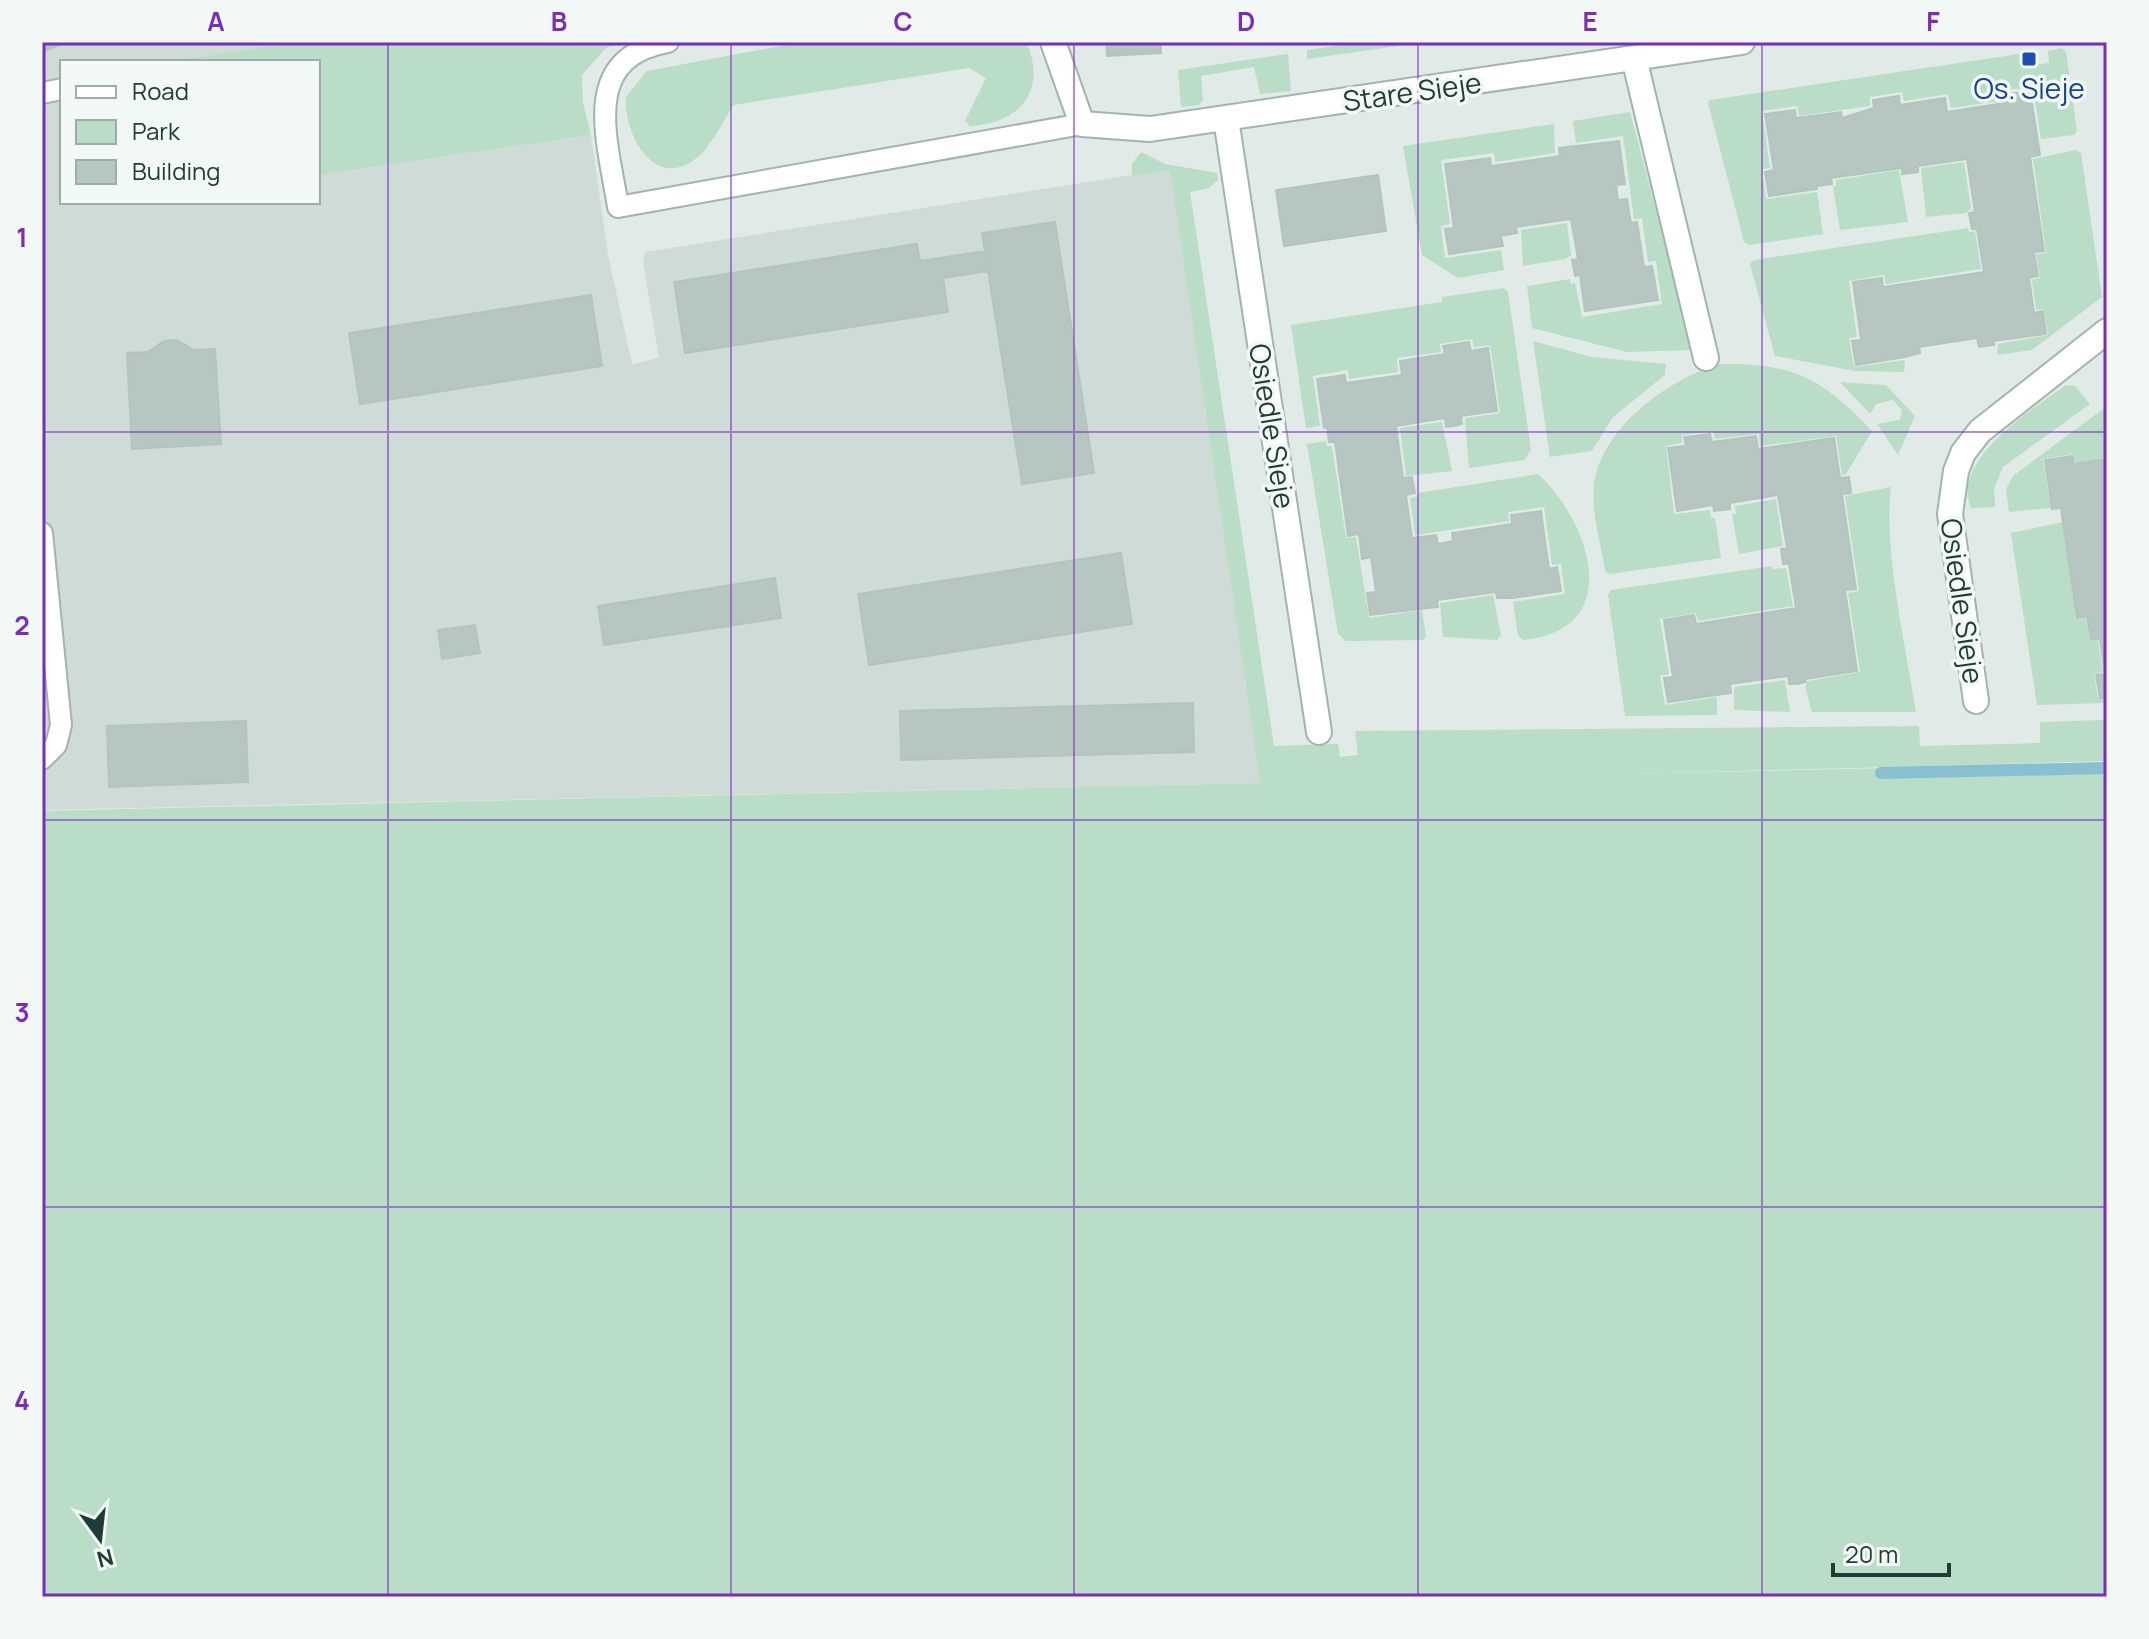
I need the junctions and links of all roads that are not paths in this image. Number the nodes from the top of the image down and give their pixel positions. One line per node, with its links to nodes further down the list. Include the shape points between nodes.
1 (668, 42): 6 (lane, via 643,46 622,60 606,89 604,118 618,207)
2 (1053, 42): 6 (street)
3 (1742, 42): 4 (street, Stare Sieje)
4 (1634, 58): 5 (street, Stare Sieje); 8 (street)
5 (1226, 119): 6 (street, Stare Sieje, via 1150,129); 11 (street, Osiedle Sieje)
6 (1082, 124)
7 (2107, 331): 10 (street, Osiedle Sieje, via 1980,431 1956,471 1950,514)
8 (1706, 358)
9 (42, 533): 12 (lane, via 61,725 56,745)
10 (1976, 701)
11 (1319, 732)
12 (42, 759)

